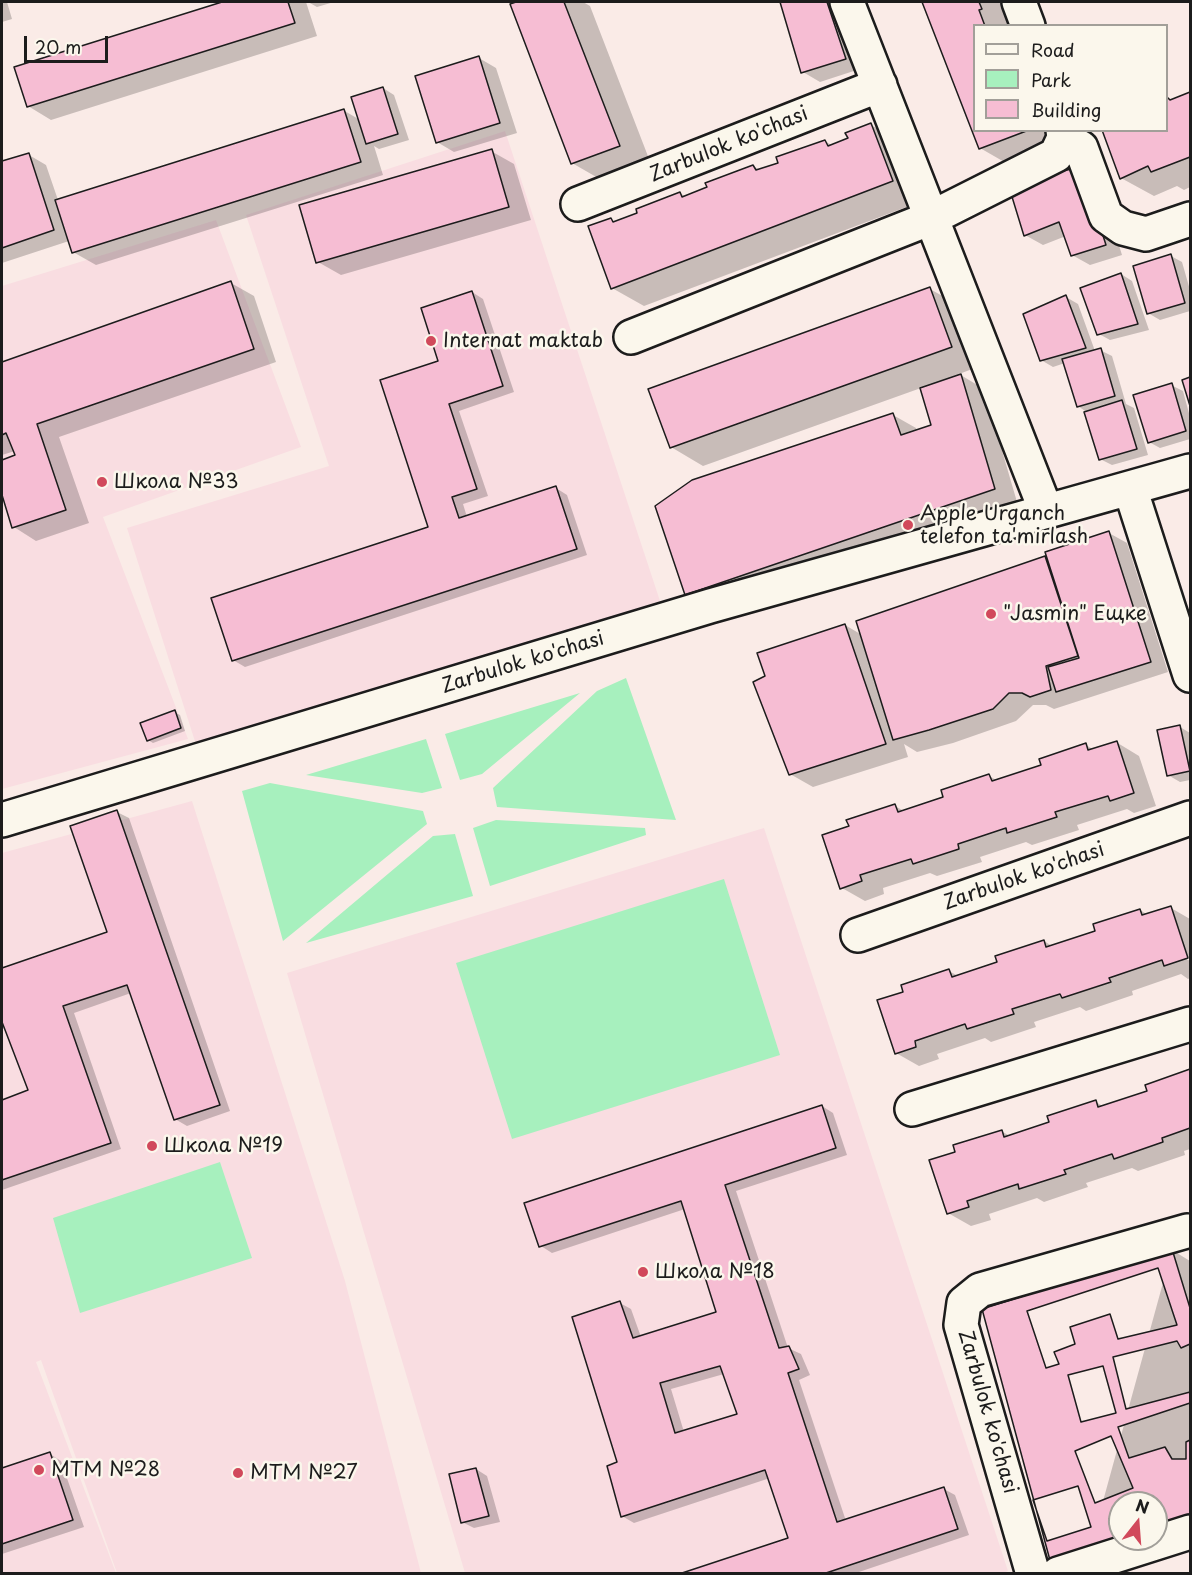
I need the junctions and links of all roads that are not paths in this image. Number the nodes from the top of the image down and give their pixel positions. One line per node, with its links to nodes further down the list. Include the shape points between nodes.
1 (847, 2): 4 (street)
2 (1019, 2): 3 (street)
3 (1027, 24)
4 (880, 85): 6 (street, Zarbulok ko'chasi); 7 (street)
5 (1063, 134): 7 (street, via 1056,154); 8 (street, via 1081,148 1106,216 1123,228 1146,234)
6 (578, 204)
7 (932, 218): 9 (street); 12 (street)
8 (1191, 219)
9 (631, 337)
10 (1191, 471): 11 (street, Zarbulok ko'chasi)
11 (1130, 488): 12 (street, Zarbulok ko'chasi); 13 (street)
12 (1046, 511): 15 (street, Zarbulok ko'chasi, via 710,606)
13 (1191, 675)
14 (1191, 818): 16 (street, Zarbulok ko'chasi)
15 (2, 820)
16 (858, 935)
17 (1191, 1024): 18 (street)
18 (912, 1109)
19 (1189, 1234): 21 (street, Zarbulok ko'chasi, via 980,1290 964,1303 961,1325)
20 (1191, 1532): 22 (street)
21 (1033, 1574)
22 (1058, 1574)

